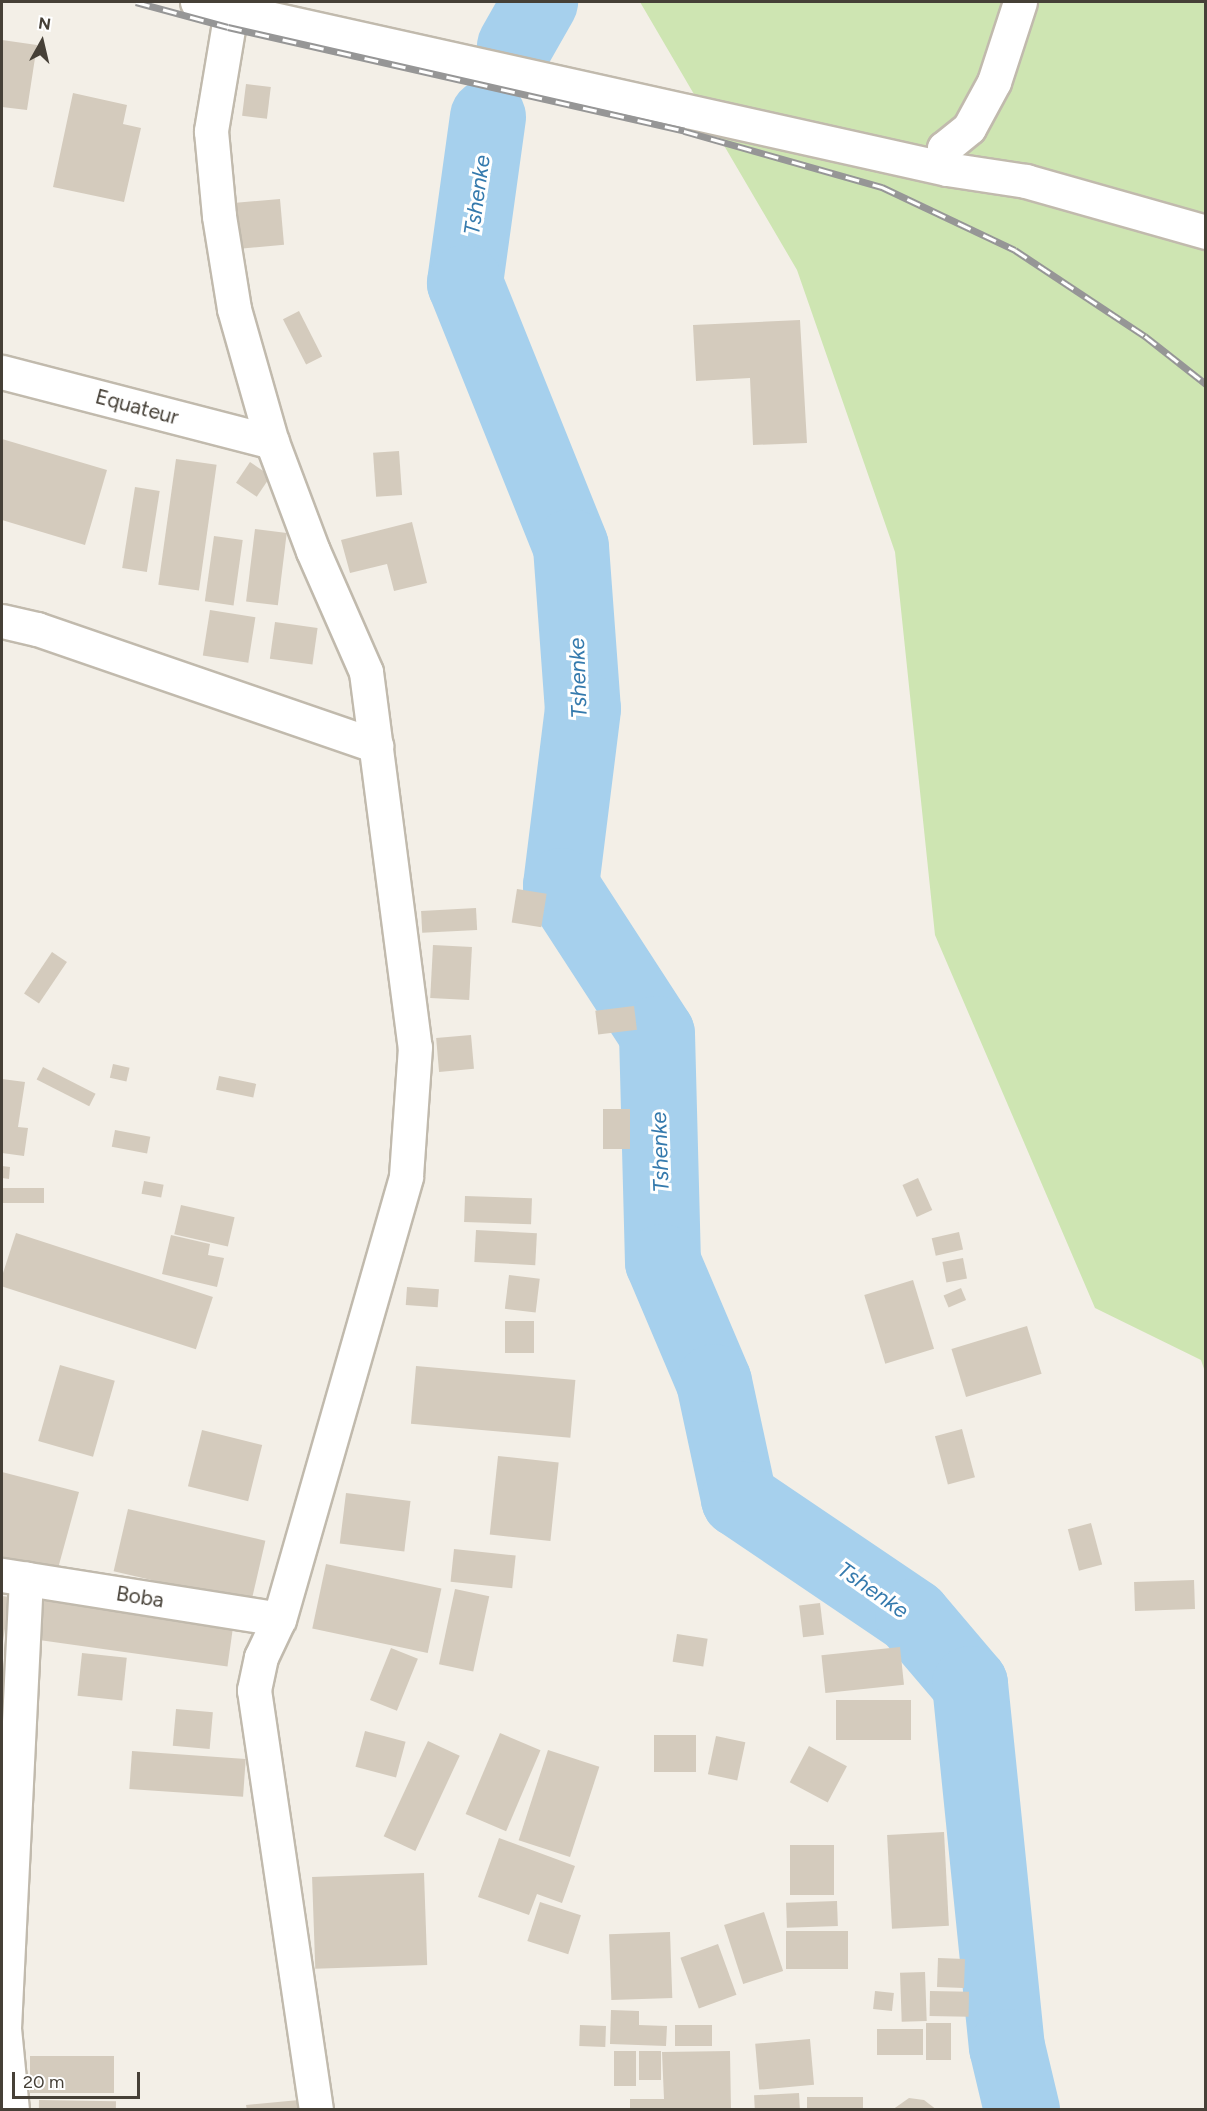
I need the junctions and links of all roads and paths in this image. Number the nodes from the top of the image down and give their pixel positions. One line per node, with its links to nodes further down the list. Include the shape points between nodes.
1 (197, 2): 3 (street)
2 (1020, 2): 4 (street, via 994,82 969,128 944,148 942,159)
3 (231, 11): 4 (street); 7 (street, via 212,131 219,216 234,309)
4 (947, 169): 5 (street, via 1026,181)
5 (1206, 232)
6 (2, 372): 7 (street, Equateur)
7 (272, 442): 9 (street, via 313,551 366,672)
8 (2, 621): 9 (street, via 37,629)
9 (376, 747): 11 (street, via 415,1047 406,1177)
10 (14, 1577): 11 (street, Boba); 12 (street, via 5,2005)
11 (279, 1619): 13 (street, via 261,1657 254,1690)
12 (12, 2109)
13 (316, 2109)

